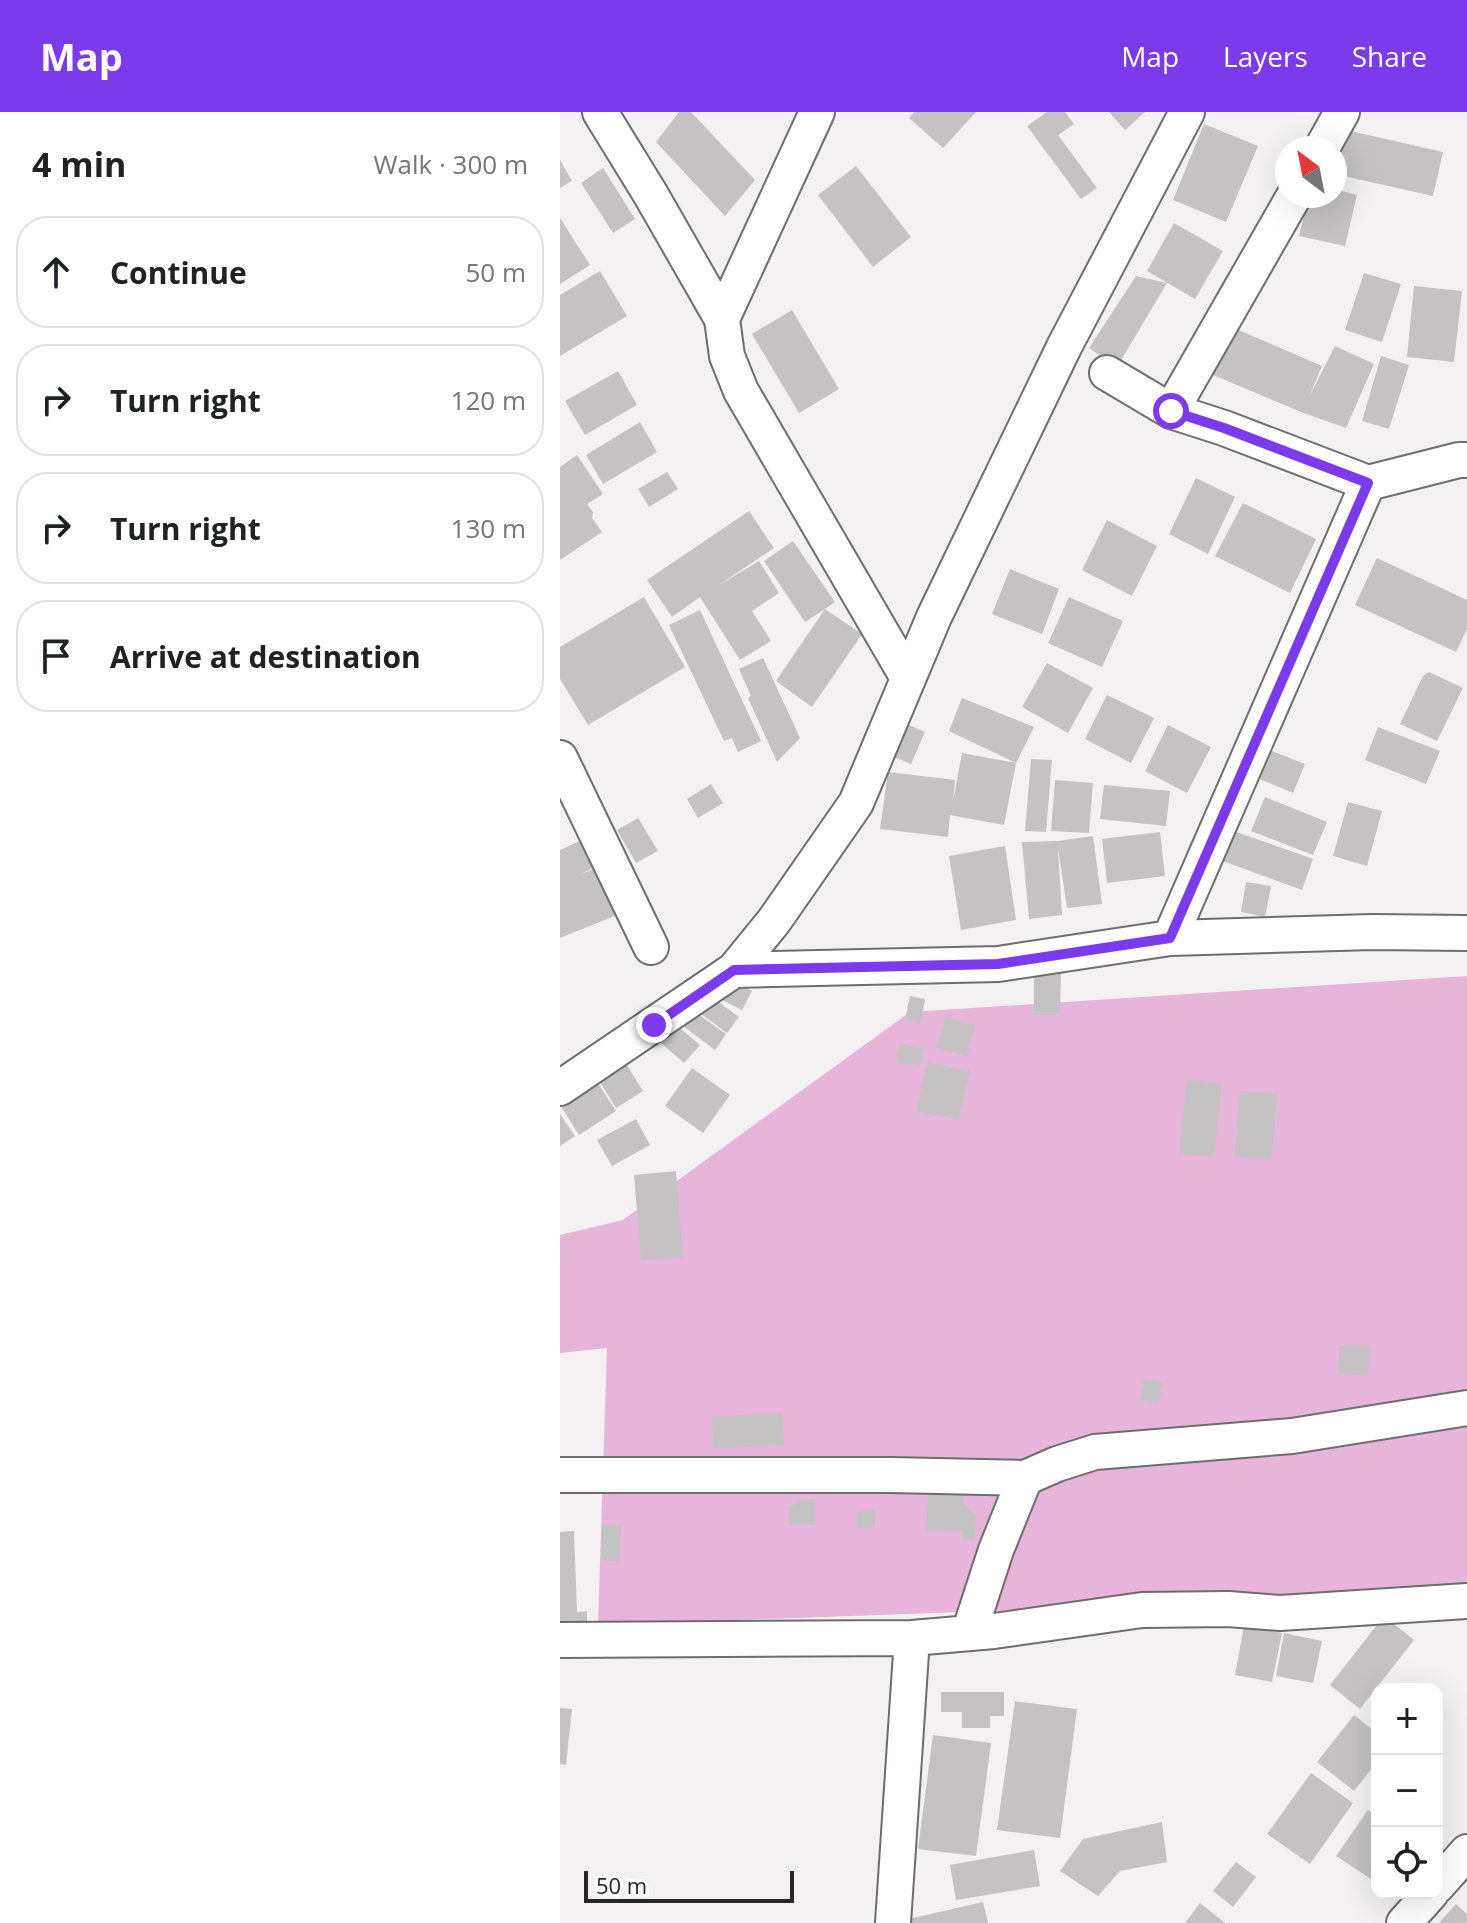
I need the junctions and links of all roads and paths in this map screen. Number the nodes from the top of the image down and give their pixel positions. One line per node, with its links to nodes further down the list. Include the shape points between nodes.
1 (600, 112): 7 (street)
2 (817, 112): 7 (street)
3 (1187, 112): 12 (street, via 1064,347)
4 (1342, 112): 5 (street)
5 (1329, 136)
6 (1287, 208): 9 (street)
7 (722, 319): 12 (street, via 727,356 741,391)
8 (1107, 373): 9 (street)
9 (1171, 411): 11 (street)
10 (1467, 460): 11 (street)
11 (1368, 483): 15 (street)
12 (908, 678): 17 (street, via 856,803)
13 (560, 758): 16 (street)
14 (1467, 933): 15 (street)
15 (1170, 938): 17 (street, via 998,964)
16 (651, 947)
17 (734, 970): 18 (street)
18 (560, 1088)
19 (1467, 1408): 21 (street, via 1292,1436 1095,1452)
20 (560, 1475): 21 (street)
21 (1025, 1478): 23 (street)
22 (1467, 1601): 23 (street, via 1280,1613 1142,1610)
23 (969, 1633): 24 (street)
24 (912, 1638): 25 (street); 29 (street)
25 (560, 1640)
26 (1467, 1852): 27 (street)
27 (1443, 1879)
28 (1426, 1899): 30 (street)
29 (893, 1923)
30 (1404, 1923)

